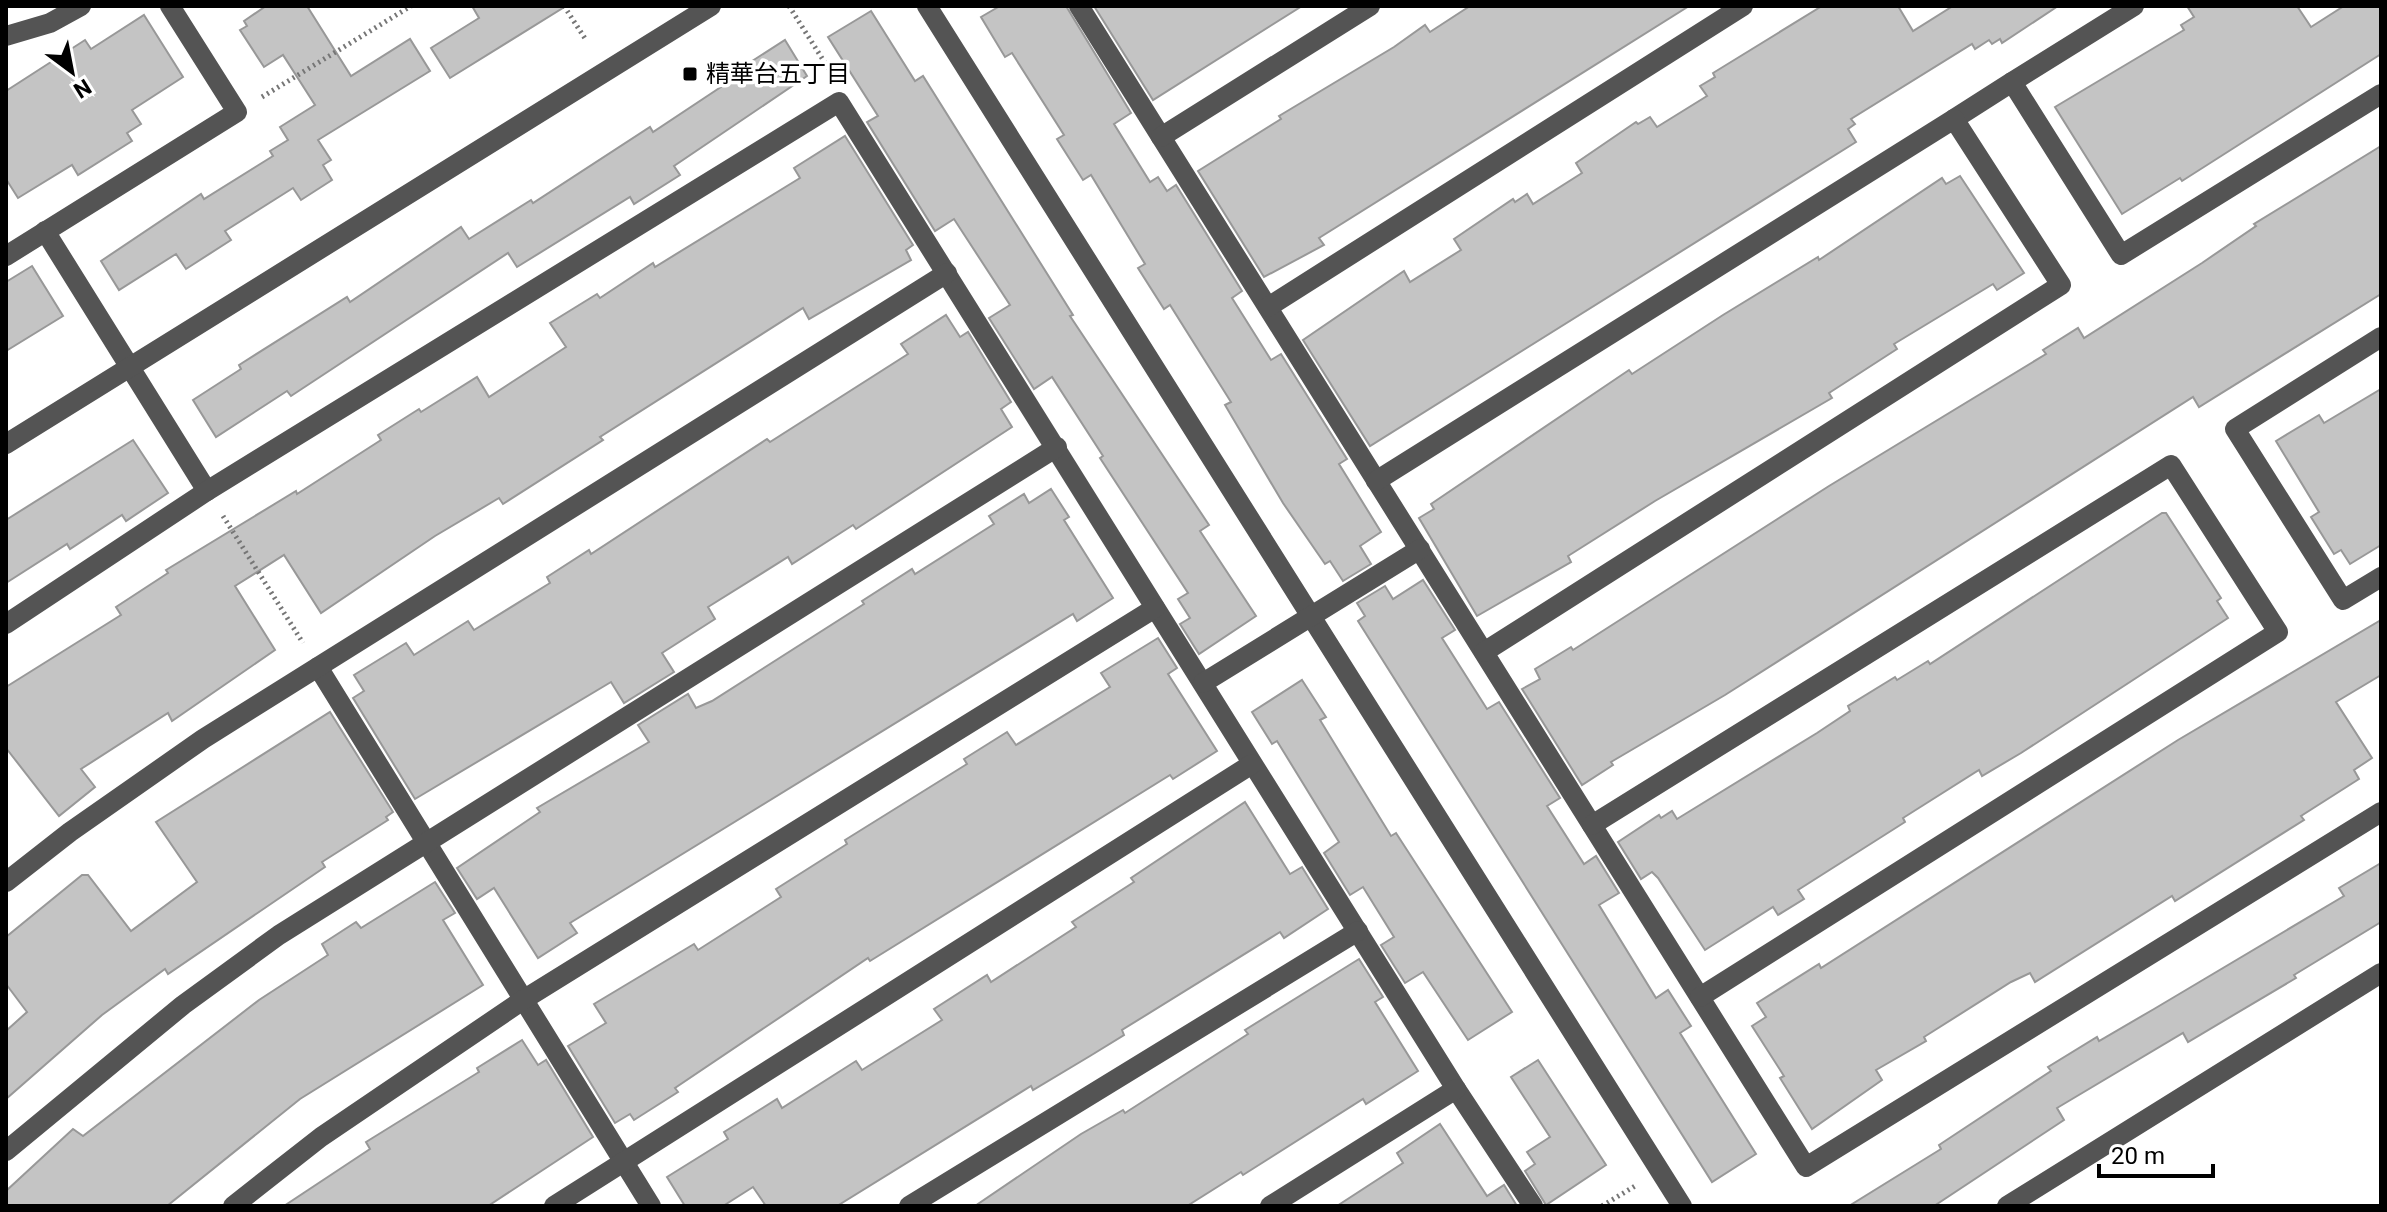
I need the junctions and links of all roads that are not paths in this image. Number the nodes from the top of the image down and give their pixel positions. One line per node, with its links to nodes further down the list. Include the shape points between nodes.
1 (81, 6): 9 (street, via 50,23)
2 (170, 6): 14 (street, via 237,112)
3 (711, 6): 19 (street)
4 (927, 6): 27 (street)
5 (1079, 6): 13 (street)
6 (1370, 6): 13 (street)
7 (1743, 6): 17 (street)
8 (2134, 6): 10 (street)
9 (6, 36)
10 (2012, 82): 11 (street, via 2121,255); 12 (street)
11 (2381, 94)
12 (1954, 119): 22 (street); 29 (street, via 2061,285)
13 (1161, 137): 17 (street)
14 (45, 231): 15 (street); 19 (street)
15 (6, 256)
16 (947, 273): 21 (street); 23 (street, via 839,102); 30 (street)
17 (1268, 307): 22 (street)
18 (2381, 337): 25 (street, via 2235,429 2343,600)
19 (128, 368): 20 (street); 23 (street)
20 (6, 444)
21 (1057, 447): 26 (street); 35 (street)
22 (1376, 481): 24 (street)
23 (207, 491): 28 (street)
24 (1420, 549): 27 (street); 29 (street)
25 (2381, 577)
26 (1155, 608): 31 (street); 40 (street)
27 (1311, 616): 31 (street); 50 (street)
28 (6, 624)
29 (1484, 652): 34 (street)
30 (318, 667): 35 (street); 36 (street, via 203,739)
31 (1203, 683): 32 (street)
32 (1252, 764): 37 (street); 43 (street)
33 (2381, 812): 39 (street, via 1806,1167)
34 (1592, 825): 39 (street); 39 (street, via 2171,465 2278,632)
35 (425, 842): 40 (street); 42 (street, via 279,935 183,1005)
36 (6, 882)
37 (1358, 931): 41 (street); 47 (street)
38 (2381, 973): 51 (street)
39 (1700, 997)
40 (523, 1000): 43 (street); 44 (street, via 321,1137)
41 (1456, 1089): 48 (street); 49 (street)
42 (6, 1151)
43 (624, 1162): 45 (street); 46 (street)
44 (233, 1206)
45 (554, 1206)
46 (651, 1206)
47 (909, 1206)
48 (1270, 1206)
49 (1533, 1206)
50 (1682, 1206)
51 (2007, 1206)

